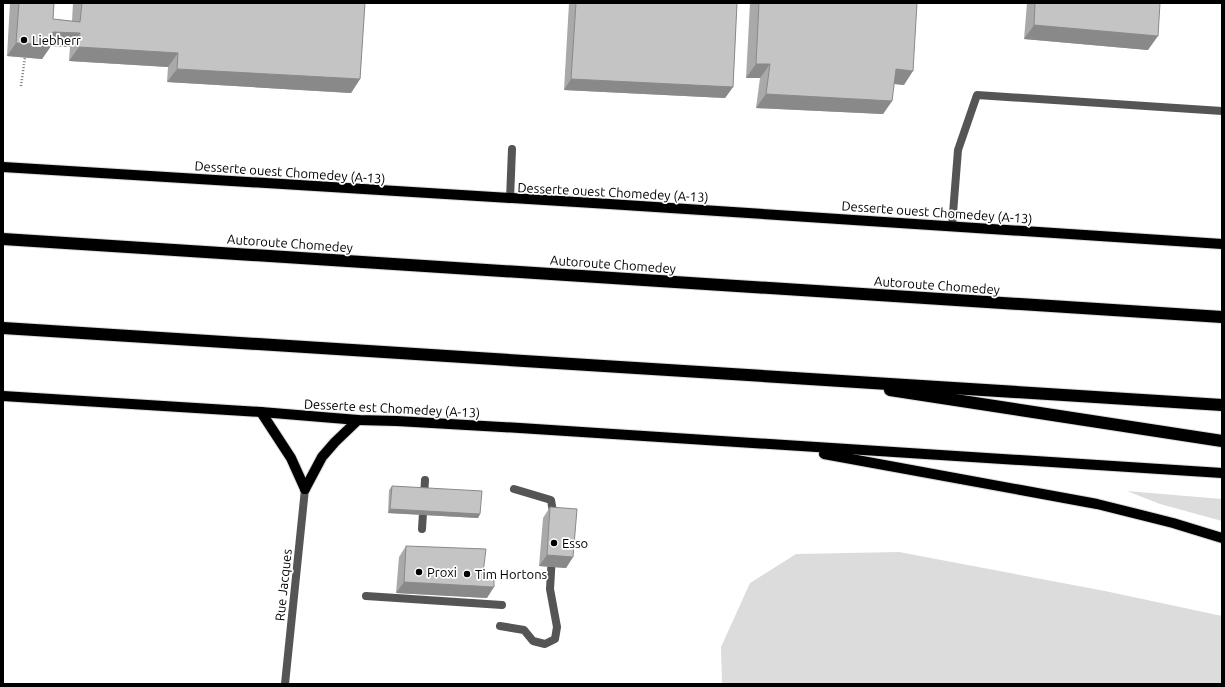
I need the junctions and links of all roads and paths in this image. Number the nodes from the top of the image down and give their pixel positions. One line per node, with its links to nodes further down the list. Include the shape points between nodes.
1 (25, 57): 2 (path)
2 (22, 86)
3 (1222, 111): 7 (street, via 977,95 958,150)
4 (512, 148): 6 (street)
5 (3, 167): 6 (main road, Desserte ouest Chomedey (A-13))
6 (510, 199): 7 (main road, Desserte ouest Chomedey (A-13))
7 (952, 226): 9 (main road, Desserte ouest Chomedey (A-13))
8 (3, 239): 10 (highway, Autoroute Chomedey)
9 (1222, 244)
10 (1222, 317)
11 (3, 328): 12 (highway)
12 (810, 378): 14 (highway); 17 (highway)
13 (3, 396): 15 (main road, Desserte est Chomedey (A-13))
14 (1222, 405)
15 (261, 412): 16 (main road, Desserte est Chomedey (A-13)); 21 (main road, via 291,458)
16 (358, 420): 18 (main road, Desserte est Chomedey (A-13)); 21 (main road, via 322,457)
17 (1222, 441)
18 (779, 445): 19 (main road); 25 (main road, via 1098,504 1173,522)
19 (1222, 473)
20 (425, 480): 24 (street)
21 (306, 489): 30 (street, Rue Jacques)
22 (514, 489): 23 (street, via 551,500)
23 (553, 527)
24 (422, 529)
25 (1222, 538)
26 (552, 550): 29 (street, via 550,589 557,628 556,638 545,644 533,641 524,630)
27 (366, 596): 28 (street)
28 (502, 605)
29 (500, 626)
30 (285, 684)

